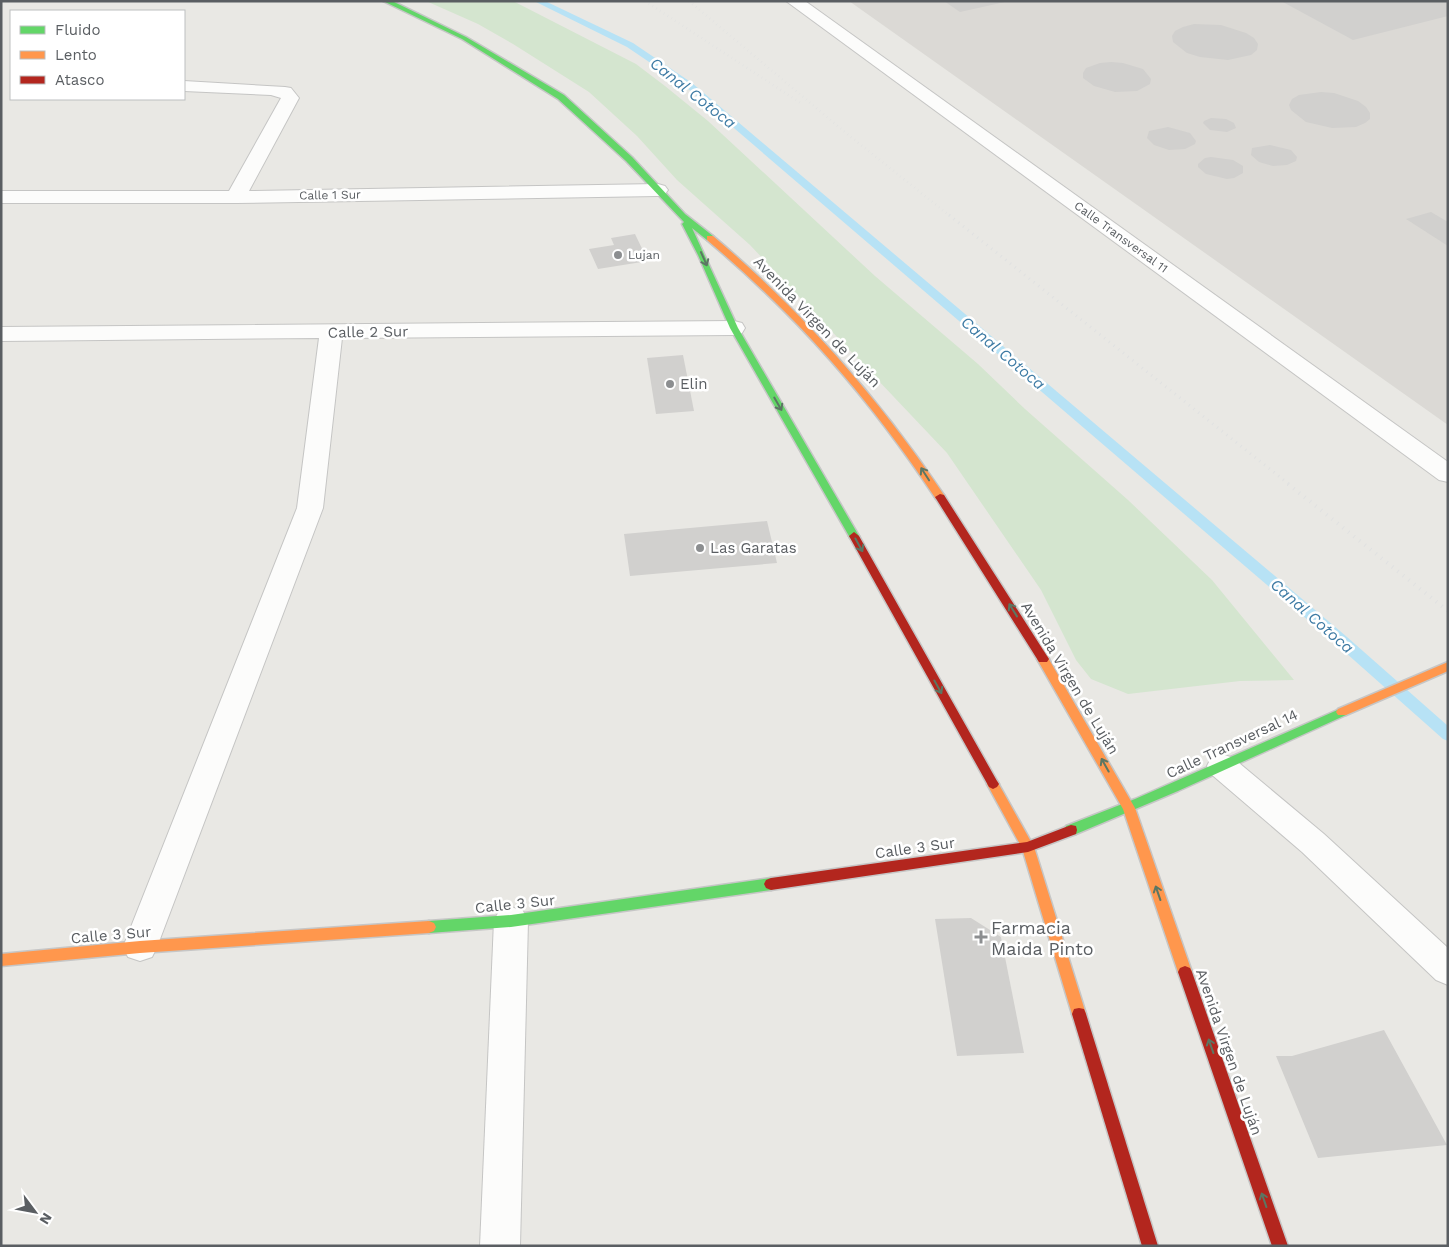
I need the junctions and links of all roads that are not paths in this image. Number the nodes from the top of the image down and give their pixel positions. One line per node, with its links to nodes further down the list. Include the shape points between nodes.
1 (386, 1): 4 (main road, Avenida Virgen de Luján, via 464,38 561,97)
2 (794, 1): 11 (street, Calle Transversal 11)
3 (185, 86): 6 (street, via 271,90 285,92 290,98)
4 (658, 190): 6 (street, Calle 1 Sur); 7 (main road, Avenida Virgen de Luján)
5 (1, 197): 6 (street, Calle 1 Sur)
6 (236, 197)
7 (682, 216): 8 (main road, Avenida Virgen de Luján, one-way to 8); 14 (main road, Avenida Virgen de Luján, one-way to 7, via 1053,674 920,466 886,420 857,382 770,290)
8 (734, 328): 9 (street, Calle 2 Sur); 15 (main road, Avenida Virgen de Luján, one-way to 15)
9 (331, 333): 10 (street, Calle 2 Sur); 17 (street, via 310,508)
10 (1, 334)
11 (1448, 474)
12 (1448, 666): 13 (main road, Calle Transversal 14)
13 (1222, 766): 14 (main road, Calle Transversal 14); 19 (street, via 1313,843)
14 (1129, 808): 15 (main road, Calle Transversal 14); 22 (main road, Avenida Virgen de Luján, one-way to 14)
15 (1028, 847): 16 (main road, Calle 3 Sur); 21 (main road, Avenida Virgen de Luján)
16 (512, 921): 17 (main road, Calle 3 Sur); 20 (street)
17 (140, 947): 18 (main road, Calle 3 Sur)
18 (1, 960)
19 (1448, 970)
20 (500, 1246)
21 (1150, 1246)
22 (1280, 1246)

